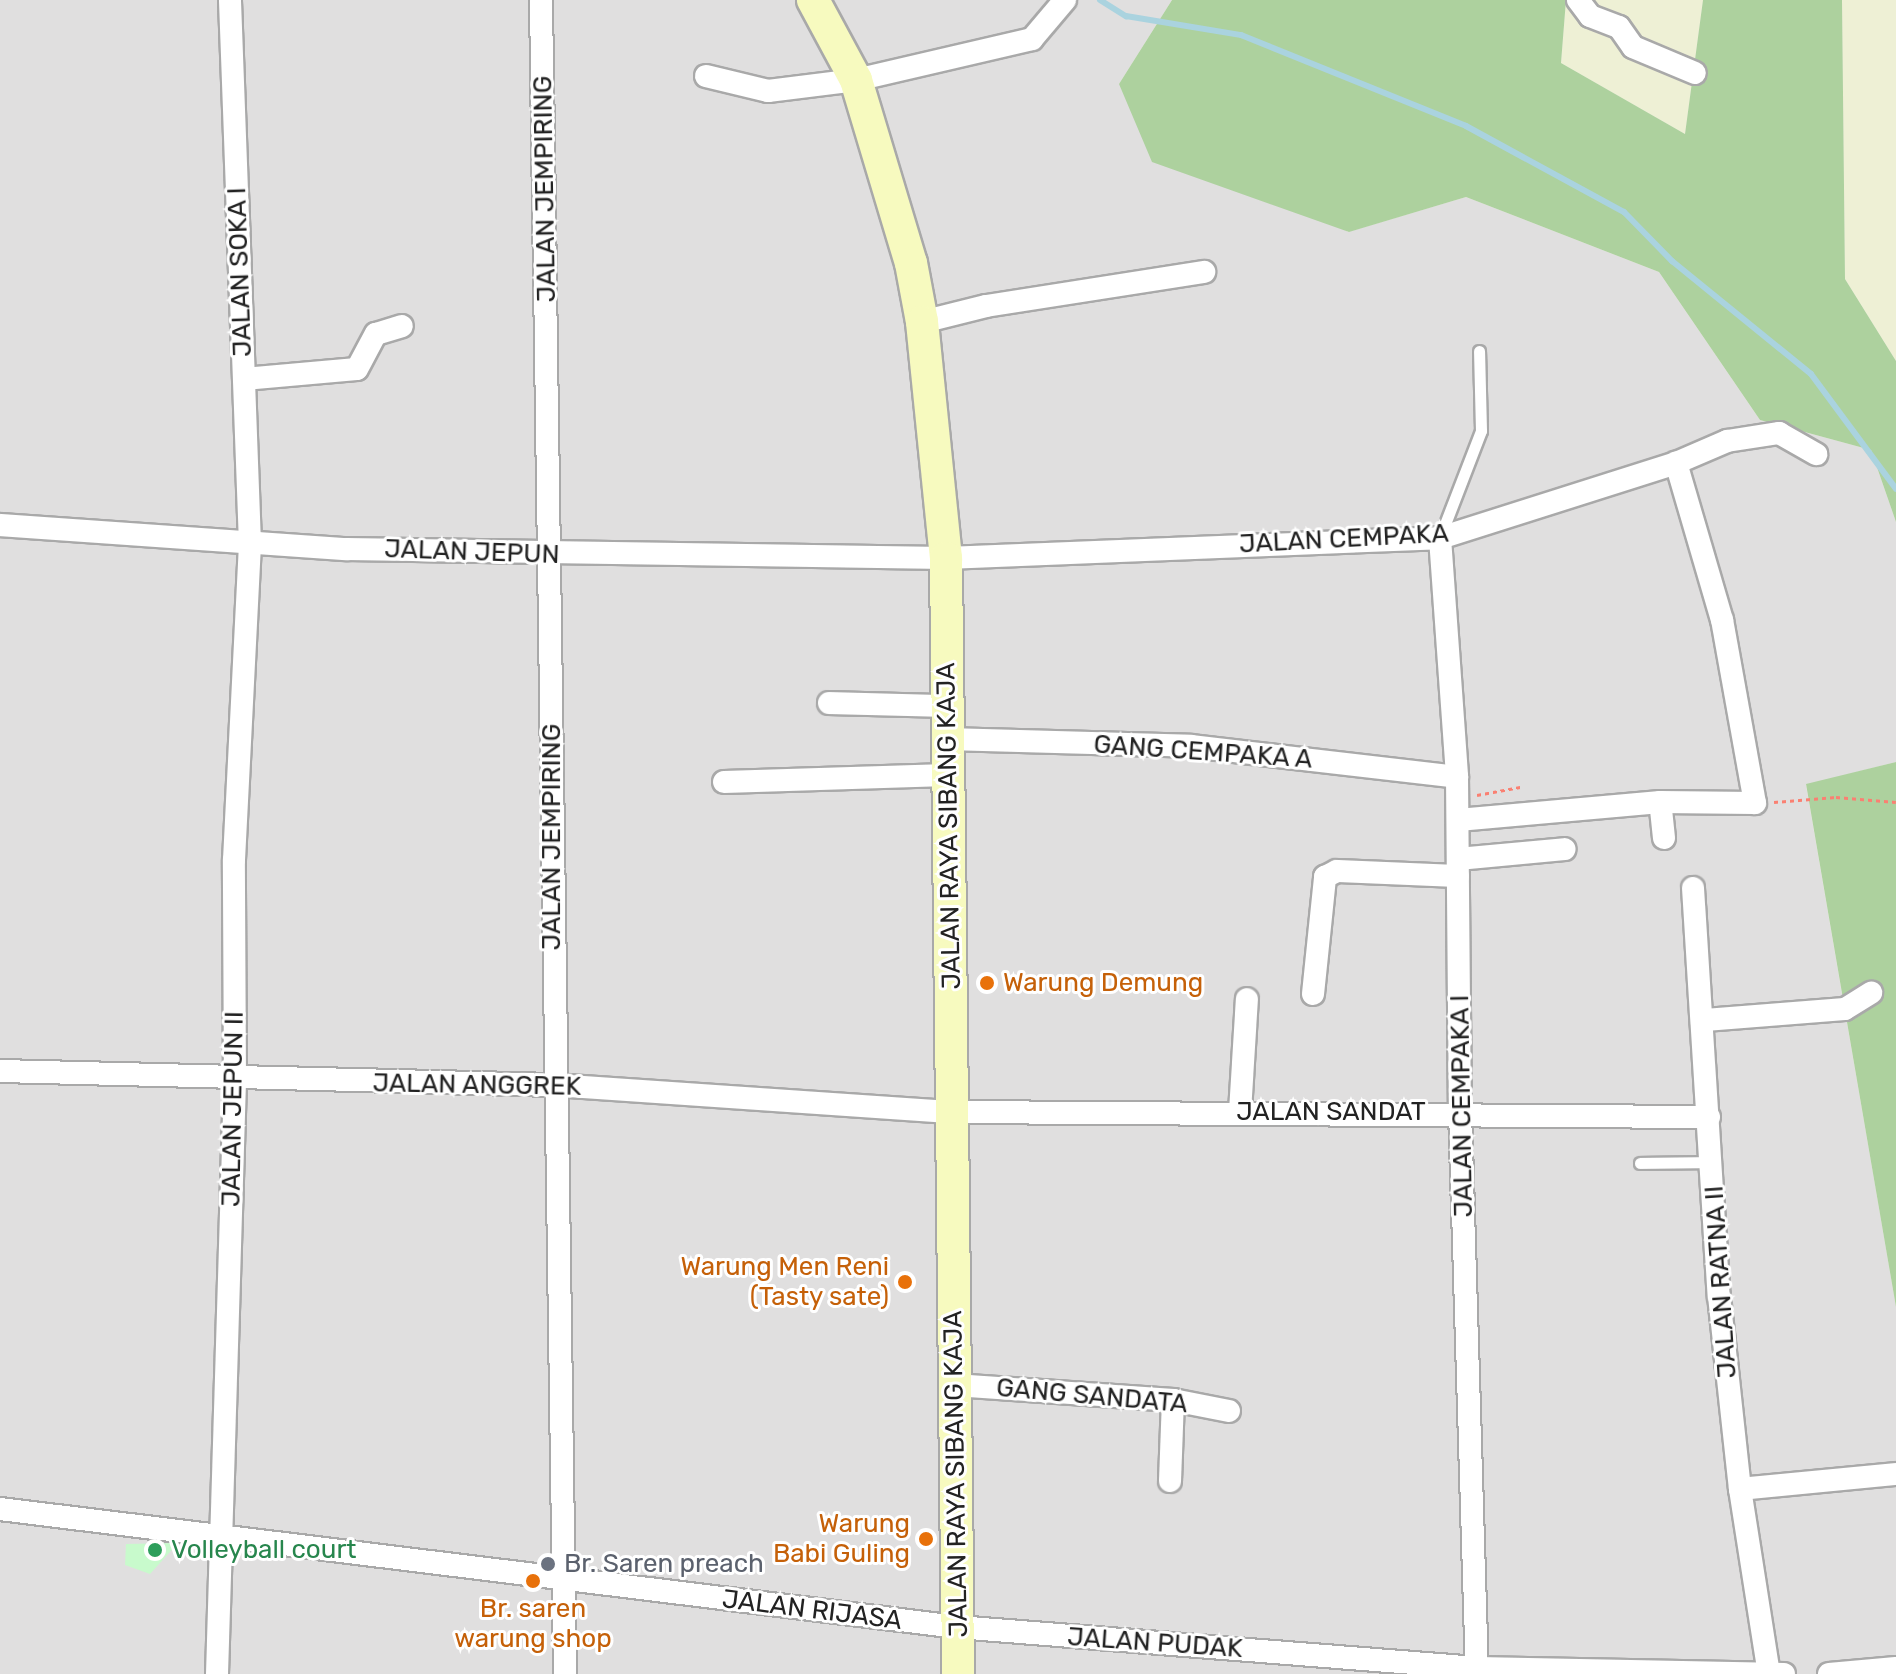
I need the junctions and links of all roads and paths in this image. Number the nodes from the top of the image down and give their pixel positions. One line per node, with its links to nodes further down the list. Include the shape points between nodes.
1 (230, 0): 13 (street, JALAN SOKA I)
2 (541, 0): 19 (street, JALAN JEMPIRING)
3 (813, 0): 8 (main road, JALAN RAYA SIBANG KAJA)
4 (1065, 0): 8 (street, via 1032,39)
5 (1578, 0): 6 (street, via 1590,16 1619,27 1633,47)
6 (1695, 73)
7 (706, 76): 8 (street, via 768,91)
8 (856, 80): 10 (main road, JALAN RAYA SIBANG KAJA, via 911,263)
9 (1204, 272): 10 (street, via 986,306)
10 (922, 322): 20 (main road, JALAN RAYA SIBANG KAJA)
11 (402, 326): 13 (street, via 376,334 357,369)
12 (1479, 351): 17 (lane, via 1481,431)
13 (244, 379): 18 (street, JALAN SOKA I)
14 (1816, 454): 15 (street, JALAN CEMPAKA, via 1779,433 1727,441)
15 (1676, 463): 17 (street, JALAN CEMPAKA); 30 (street, via 1722,620)
16 (0, 525): 18 (street, JALAN JEPUN)
17 (1440, 538): 20 (street, JALAN CEMPAKA); 27 (street, JALAN CEMPAKA I)
18 (250, 544): 19 (street, JALAN JEPUN); 40 (street, JALAN JEPUN II, via 234,860)
19 (551, 555): 20 (street, JALAN JEPUN); 41 (street, JALAN JEMPIRING)
20 (946, 558): 22 (main road, JALAN RAYA SIBANG KAJA)
21 (829, 703): 22 (street)
22 (947, 706): 23 (main road, JALAN RAYA SIBANG KAJA)
23 (947, 739): 24 (main road, JALAN RAYA SIBANG KAJA); 27 (street, GANG CEMPAKA A, via 1191,746)
24 (947, 775): 25 (street); 43 (main road, JALAN RAYA SIBANG KAJA)
25 (724, 782)
26 (1520, 787): 27 (path)
27 (1458, 798): 28 (street, GANG CEMPAKA A); 33 (street, JALAN CEMPAKA I)
28 (1660, 802): 30 (street, GANG CEMPAKA A); 31 (street)
29 (1896, 802): 30 (path, via 1836,797)
30 (1755, 803)
31 (1664, 838)
32 (1565, 849): 33 (street)
33 (1458, 867): 36 (street, via 1337,871 1325,877); 42 (street, JALAN CEMPAKA I)
34 (1693, 888): 38 (street, JALAN RATNA II)
35 (1871, 993): 38 (street, via 1845,1009)
36 (1313, 994)
37 (1247, 999): 44 (street)
38 (1705, 1020): 45 (street, JALAN RATNA II)
39 (0, 1071): 40 (street, JALAN ANGGREK)
40 (235, 1080): 41 (street, JALAN ANGGREK); 55 (street, JALAN JEPUN II)
41 (554, 1085): 43 (street, JALAN ANGGREK); 56 (street, JALAN JEMPIRING)
42 (1460, 1111): 44 (street, JALAN SANDAT); 45 (street, JALAN SANDAT); 59 (street, JALAN CEMPAKA I)
43 (953, 1112): 44 (street, JALAN SANDAT); 48 (main road, JALAN RAYA SIBANG KAJA)
44 (1240, 1112)
45 (1709, 1117): 46 (street, JALAN RATNA II)
46 (1712, 1162): 47 (lane); 53 (street, JALAN RATNA II, via 1719,1296)
47 (1640, 1163)
48 (954, 1385): 49 (street, GANG SANDATA); 57 (main road, JALAN RAYA SIBANG KAJA)
49 (1173, 1400): 50 (street, GANG SANDATA); 52 (street)
50 (1229, 1411)
51 (1896, 1474): 53 (street)
52 (1170, 1481)
53 (1740, 1489): 63 (street, JALAN RATNA II)
54 (0, 1509): 55 (street, JALAN RIJASA)
55 (221, 1534): 56 (street, JALAN RIJASA); 60 (street, JALAN JEPUN II)
56 (567, 1582): 57 (street, JALAN RIJASA); 61 (street, JALAN JEMPIRING)
57 (957, 1627): 59 (street, JALAN PUDAK); 62 (main road, JALAN RAYA SIBANG KAJA)
58 (1896, 1668): 65 (street)
59 (1477, 1671): 63 (street, JALAN PUDAK)
60 (217, 1674)
61 (565, 1674)
62 (958, 1674)
63 (1769, 1674): 64 (street, JALAN PUDAK)
64 (1784, 1674)
65 (1829, 1674)

